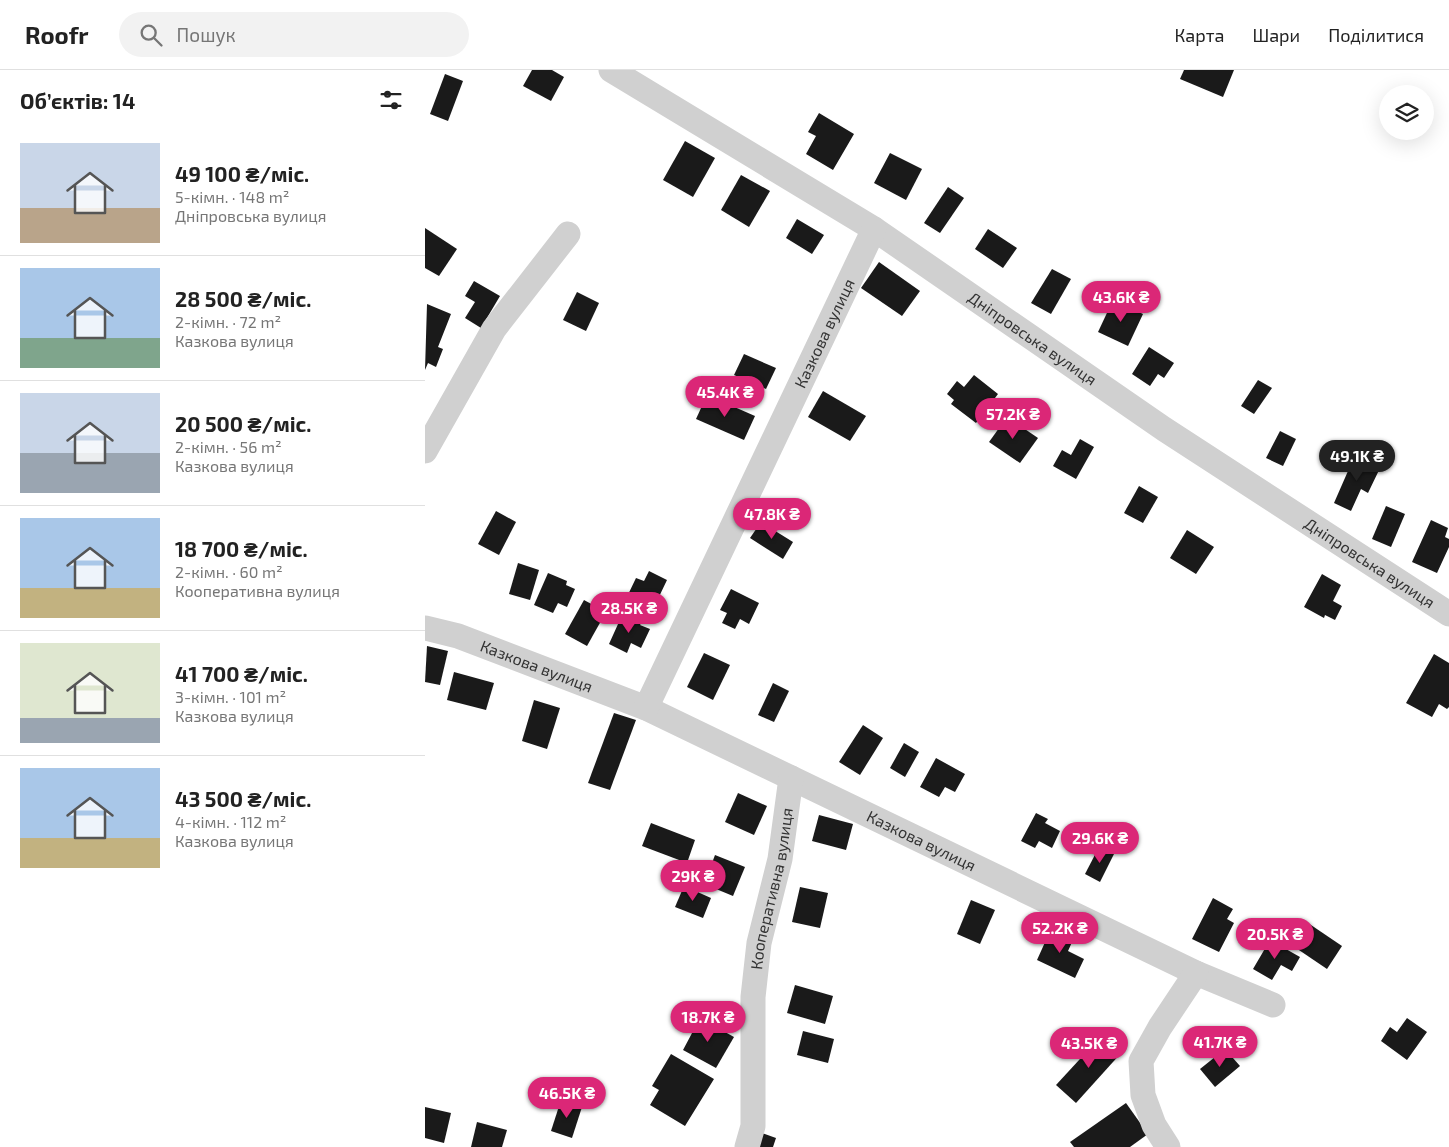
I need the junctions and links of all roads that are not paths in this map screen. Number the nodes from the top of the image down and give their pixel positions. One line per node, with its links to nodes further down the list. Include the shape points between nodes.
1 (611, 70): 2 (street, Дніпровська вулиця)
2 (874, 229): 5 (street, Дніпровська вулиця, via 1164,429); 7 (street, Казкова вулиця)
3 (568, 234): 4 (street, via 494,329)
4 (425, 452)
5 (1449, 614)
6 (425, 628): 7 (street, Казкова вулиця, via 459,636)
7 (646, 708): 8 (street, Казкова вулиця)
8 (791, 778): 9 (street, Казкова вулиця); 11 (street, Кооперативна вулиця, via 780,859 758,952 753,997 753,1126)
9 (1197, 973): 10 (street, Казкова вулиця); 12 (street, via 1160,1026 1141,1061 1143,1095 1154,1125)
10 (1273, 1005)
11 (747, 1147)
12 (1168, 1147)

